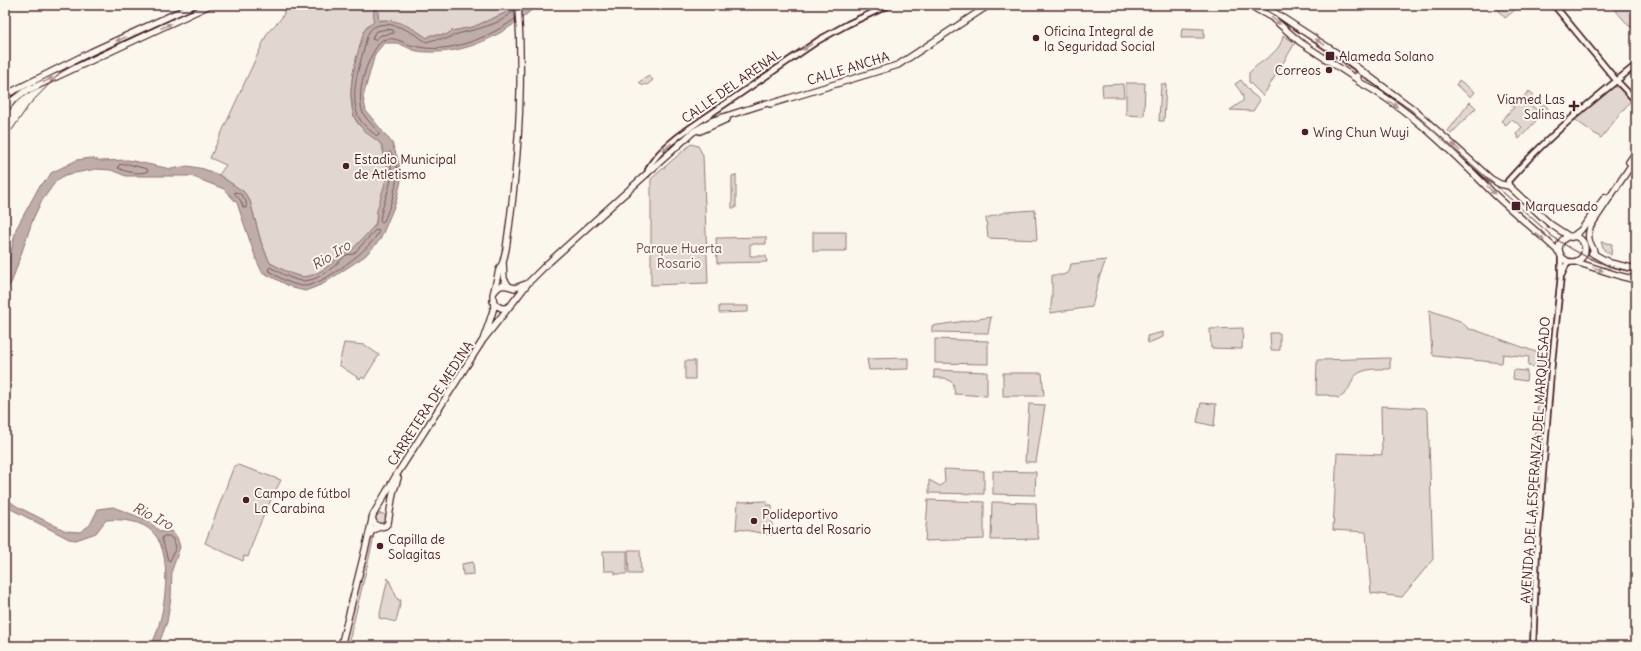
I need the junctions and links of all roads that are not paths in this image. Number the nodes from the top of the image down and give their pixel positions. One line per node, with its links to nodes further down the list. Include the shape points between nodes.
1 (194, 5): 13 (main road, one-way to 13)
2 (210, 5): 15 (main road, one-way to 2, via 24,92)
3 (518, 5): 28 (main road, via 521,66 520,129 513,206)
4 (889, 5): 18 (street, CALLE DEL ARENAL, one-way to 18, via 840,28 797,54 682,134 651,163)
5 (989, 5): 18 (main road, CALLE ANCHA, via 898,65 714,120 693,132)
6 (1249, 5): 12 (main road, one-way to 12, via 1271,17 1300,42)
7 (1263, 5): 10 (main road, one-way to 7)
8 (1554, 5): 11 (street)
9 (1636, 65): 11 (street)
10 (1365, 74): 12 (main road, via 1358,75); 19 (main road, one-way to 10, via 1491,179 1413,109)
11 (1616, 80): 14 (street); 19 (street, via 1567,121 1508,181)
12 (1359, 82): 23 (main road, one-way to 23, via 1417,122)
13 (5, 95)
14 (1636, 101)
15 (5, 110)
16 (1636, 152): 21 (main road, via 1583,227)
17 (1636, 158): 20 (main road)
18 (647, 174): 30 (main road)
19 (1509, 186): 21 (main road, via 1550,224)
20 (1606, 202): 22 (main road, via 1589,224); 24 (main road, via 1589,233 1589,243)
21 (1571, 237): 22 (main road, via 1580,239); 23 (main road, via 1561,243)
22 (1584, 244): 24 (main road); 25 (main road, via 1583,256)
23 (1560, 254): 25 (main road, via 1565,260); 27 (street, AVENIDA DE LA ESPERANZA DEL MARQUESADO)
24 (1595, 255): 26 (main road, via 1610,263)
25 (1573, 262): 27 (street, via 1566,265); 29 (main road, one-way to 29)
26 (1636, 269)
27 (1561, 275): 42 (street, AVENIDA DE LA ESPERANZA DEL MARQUESADO, via 1537,541)
28 (500, 276): 31 (main road); 32 (main road)
29 (1636, 280)
30 (528, 283): 31 (main road, via 515,288); 34 (main road, CARRETERA DE MEDINA)
31 (510, 286): 32 (main road, via 501,286); 34 (main road, via 515,294)
32 (494, 293): 33 (main road)
33 (493, 301): 34 (main road, via 501,308); 35 (main road)
34 (510, 305): 35 (main road, CARRETERA DE MEDINA)
35 (484, 340): 36 (main road, CARRETERA DE MEDINA)
36 (400, 471): 37 (main road, CARRETERA DE MEDINA); 38 (main road)
37 (373, 516): 38 (main road, via 382,511); 39 (main road, via 374,523); 40 (main road)
38 (388, 516): 39 (main road, via 387,525)
39 (379, 527): 40 (main road, via 372,531)
40 (368, 538): 41 (main road)
41 (341, 646)
42 (1533, 646)

